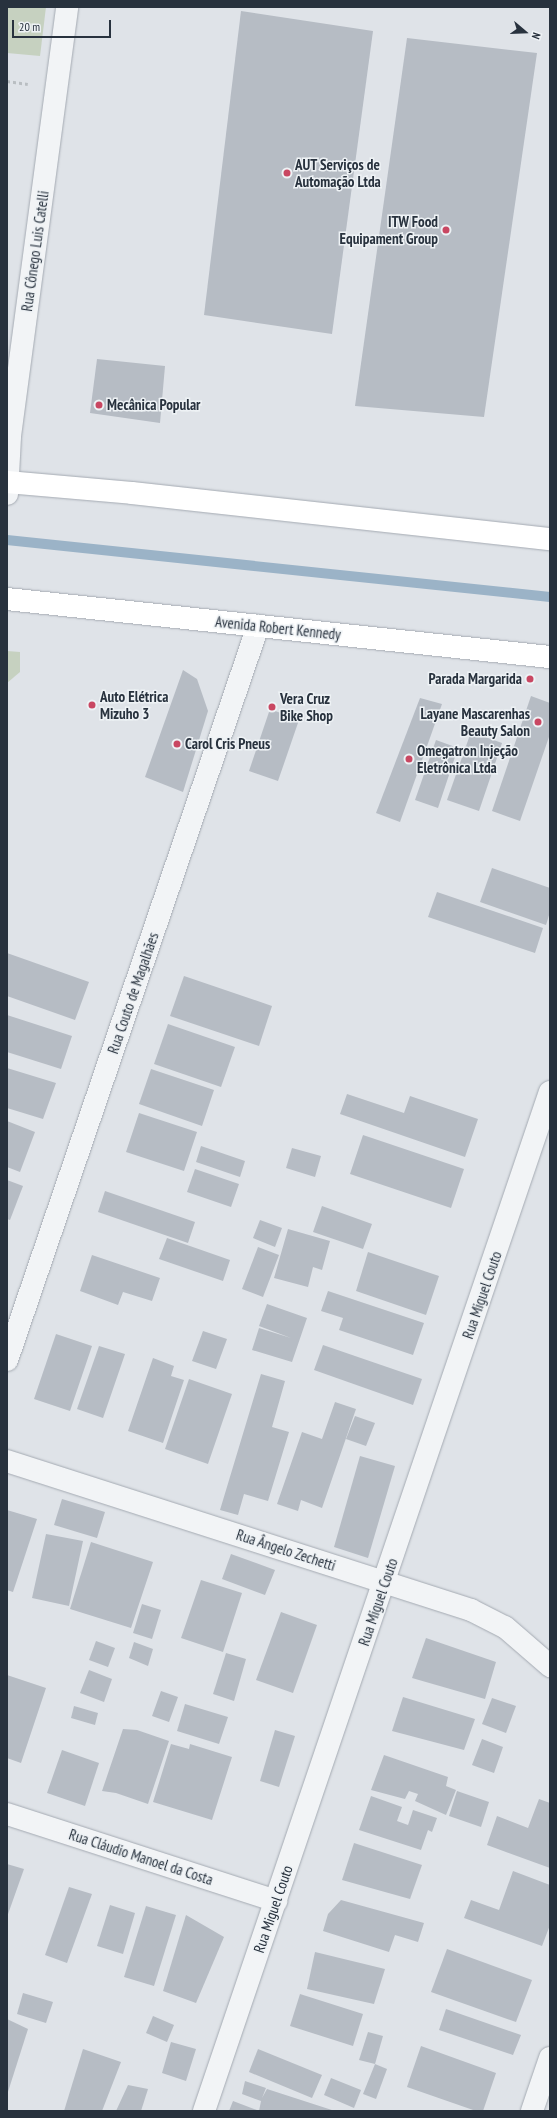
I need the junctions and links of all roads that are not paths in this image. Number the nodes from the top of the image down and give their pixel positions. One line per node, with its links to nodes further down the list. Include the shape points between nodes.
1 (67, 7): 2 (street, Rua Cônego Luis Catelli, via 10,436)
2 (7, 486): 3 (main road, via 132,493)
3 (550, 539)
4 (7, 599): 5 (main road, Avenida Robert Kennedy)
5 (258, 626): 6 (main road, Avenida Robert Kennedy); 8 (street, Rua Couto de Magalhães)
6 (550, 657)
7 (550, 1092): 10 (street, Rua Miguel Couto)
8 (7, 1360)
9 (7, 1461): 10 (street, Rua Ângelo Zechetti)
10 (384, 1582): 11 (street, Rua Ângelo Zechetti, via 471,1610 505,1627); 13 (street, Rua Miguel Couto)
11 (550, 1666)
12 (7, 1814): 13 (street, Rua Cláudio Manoel da Costa)
13 (276, 1900): 15 (street, Rua Miguel Couto)
14 (550, 2058): 16 (street)
15 (204, 2111)
16 (532, 2111)

